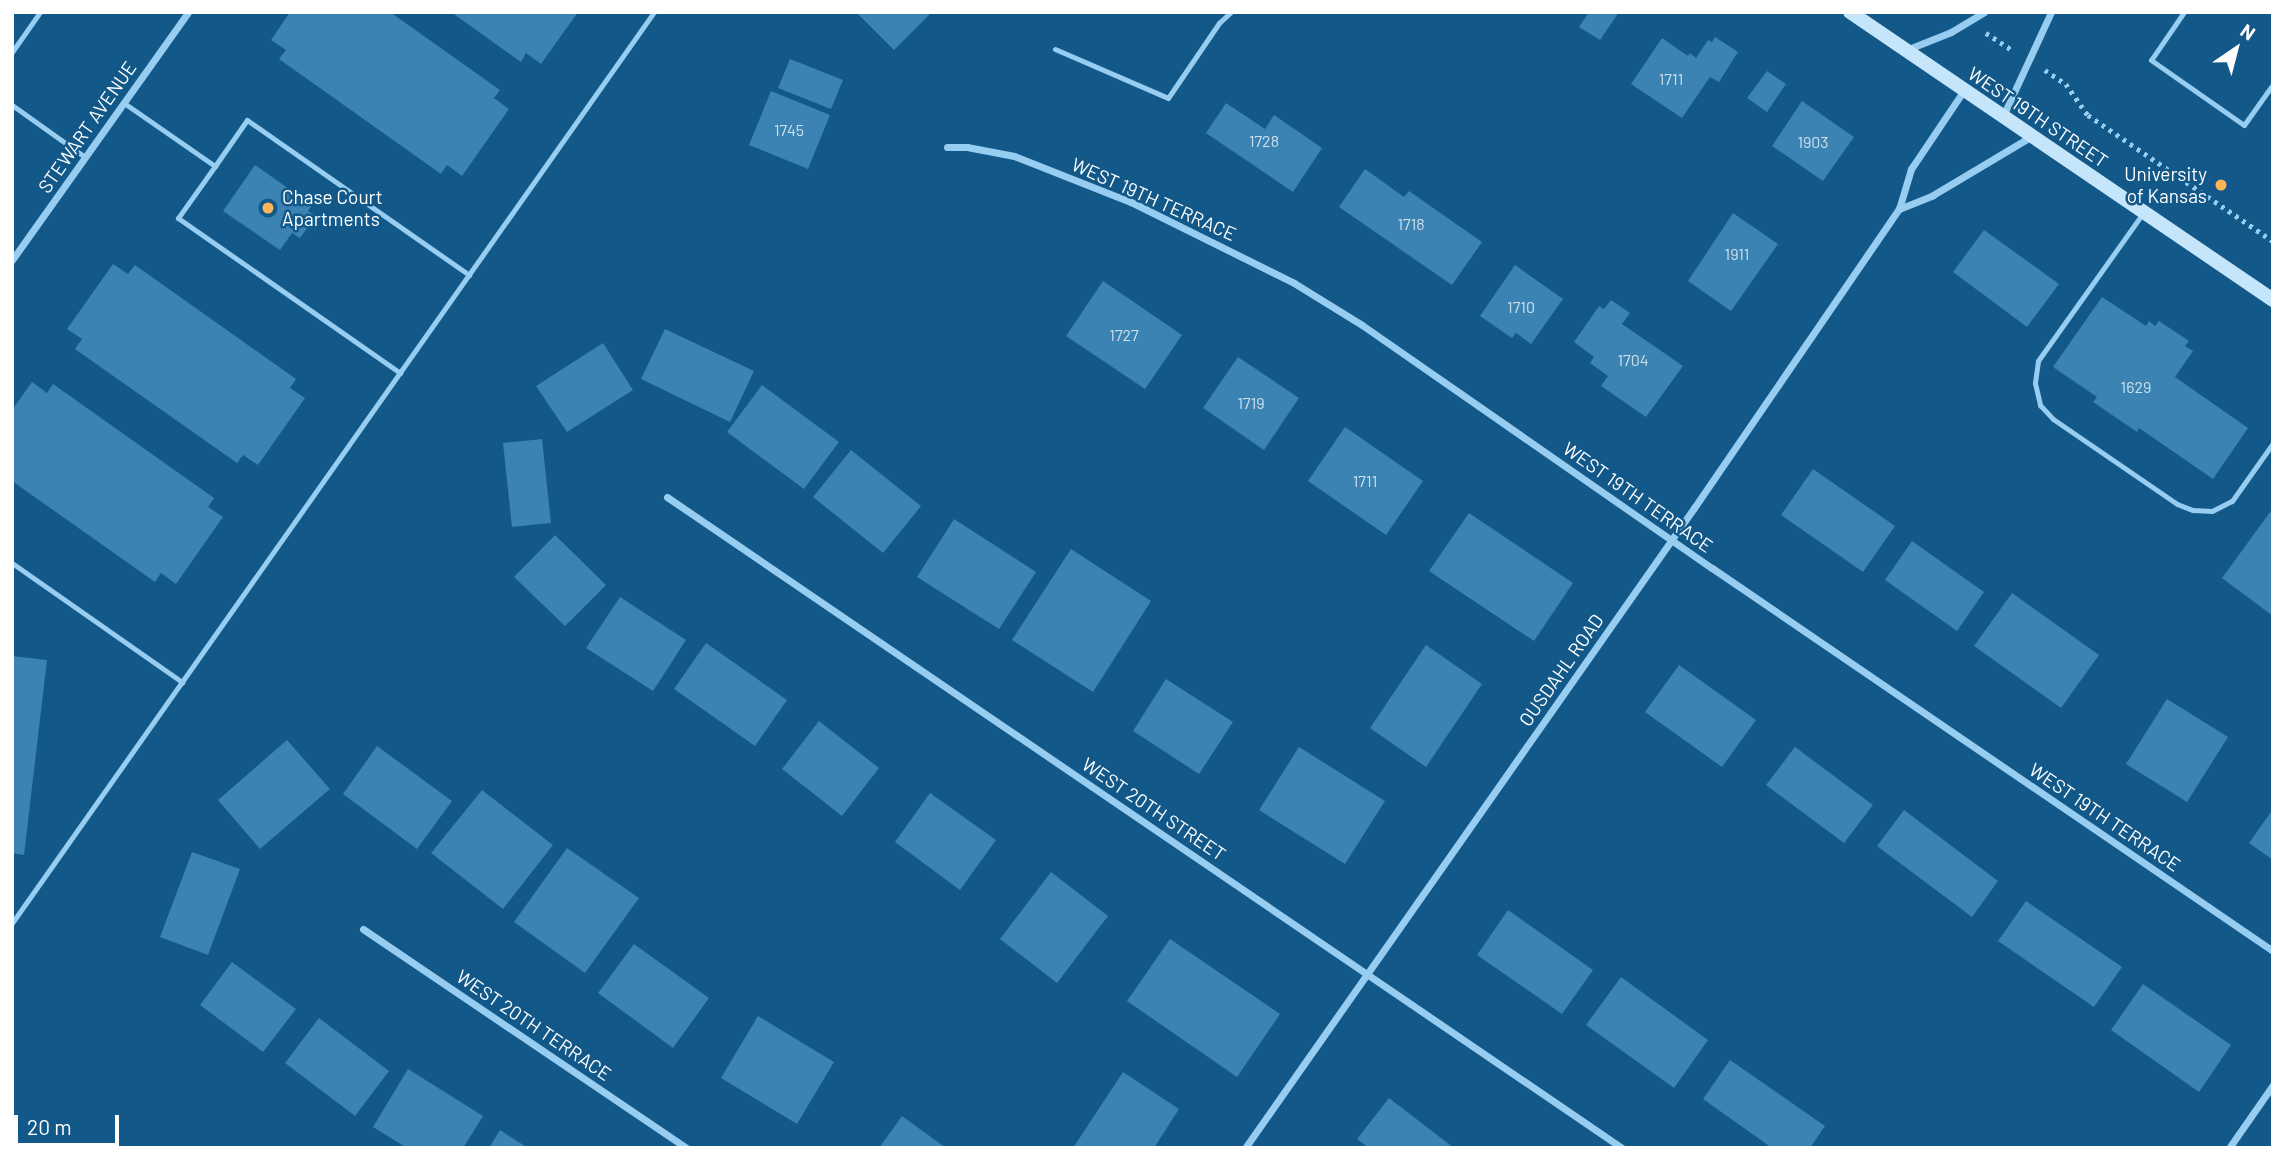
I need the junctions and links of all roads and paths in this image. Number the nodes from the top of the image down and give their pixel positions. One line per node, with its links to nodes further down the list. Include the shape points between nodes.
1 (40, 12): 12 (lane)
2 (188, 12): 16 (street, STEWART AVENUE)
3 (654, 12): 27 (lane)
4 (1231, 12): 10 (lane, via 1168,98)
5 (1850, 12): 11 (main road, WEST 19TH STREET)
6 (1984, 12): 9 (street)
7 (2051, 12): 13 (street)
8 (2184, 12): 14 (lane, via 2151,60 2244,125)
9 (1970, 21): 11 (street); 13 (path)
10 (1055, 49)
11 (1905, 50): 15 (main road, WEST 19TH STREET)
12 (12, 52)
13 (2028, 60): 18 (street); 25 (path, via 2066,84 2088,115)
14 (2273, 84)
15 (1964, 90): 18 (main road, WEST 19TH STREET); 23 (street, OUSDAHL ROAD, via 1911,169)
16 (124, 103): 21 (street, STEWART AVENUE); 22 (lane)
17 (12, 105): 21 (lane)
18 (2003, 116): 19 (main road, WEST 19TH STREET)
19 (2032, 136): 23 (street, via 1933,195); 24 (main road, WEST 19TH STREET)
20 (947, 147): 32 (street, WEST 19TH TERRACE, via 1014,156 1040,166 1131,202 1294,283 1363,325)
21 (85, 157): 26 (street, STEWART AVENUE)
22 (215, 166): 27 (lane, via 247,120); 29 (lane, via 178,218)
23 (1899, 209): 32 (street, OUSDAHL ROAD)
24 (2144, 212): 28 (main road, WEST 19TH STREET); 30 (lane, via 2038,361 2035,383 2040,405 2053,419 2177,504 2193,510 2212,511 2232,501)
25 (2273, 241)
26 (12, 260)
27 (469, 275): 29 (lane)
28 (2273, 300)
29 (400, 373): 34 (lane)
30 (2273, 443)
31 (667, 496): 38 (street, WEST 20TH STREET)
32 (1672, 540): 37 (street, WEST 19TH TERRACE); 38 (street, OUSDAHL ROAD)
33 (12, 563): 34 (lane)
34 (182, 682): 35 (lane)
35 (12, 923)
36 (363, 929): 40 (street, WEST 20TH TERRACE)
37 (2273, 951)
38 (1367, 974): 41 (street, OUSDAHL ROAD); 42 (street, WEST 20TH STREET)
39 (2273, 1085): 43 (street)
40 (687, 1148)
41 (1245, 1148)
42 (1622, 1148)
43 (2229, 1148)

